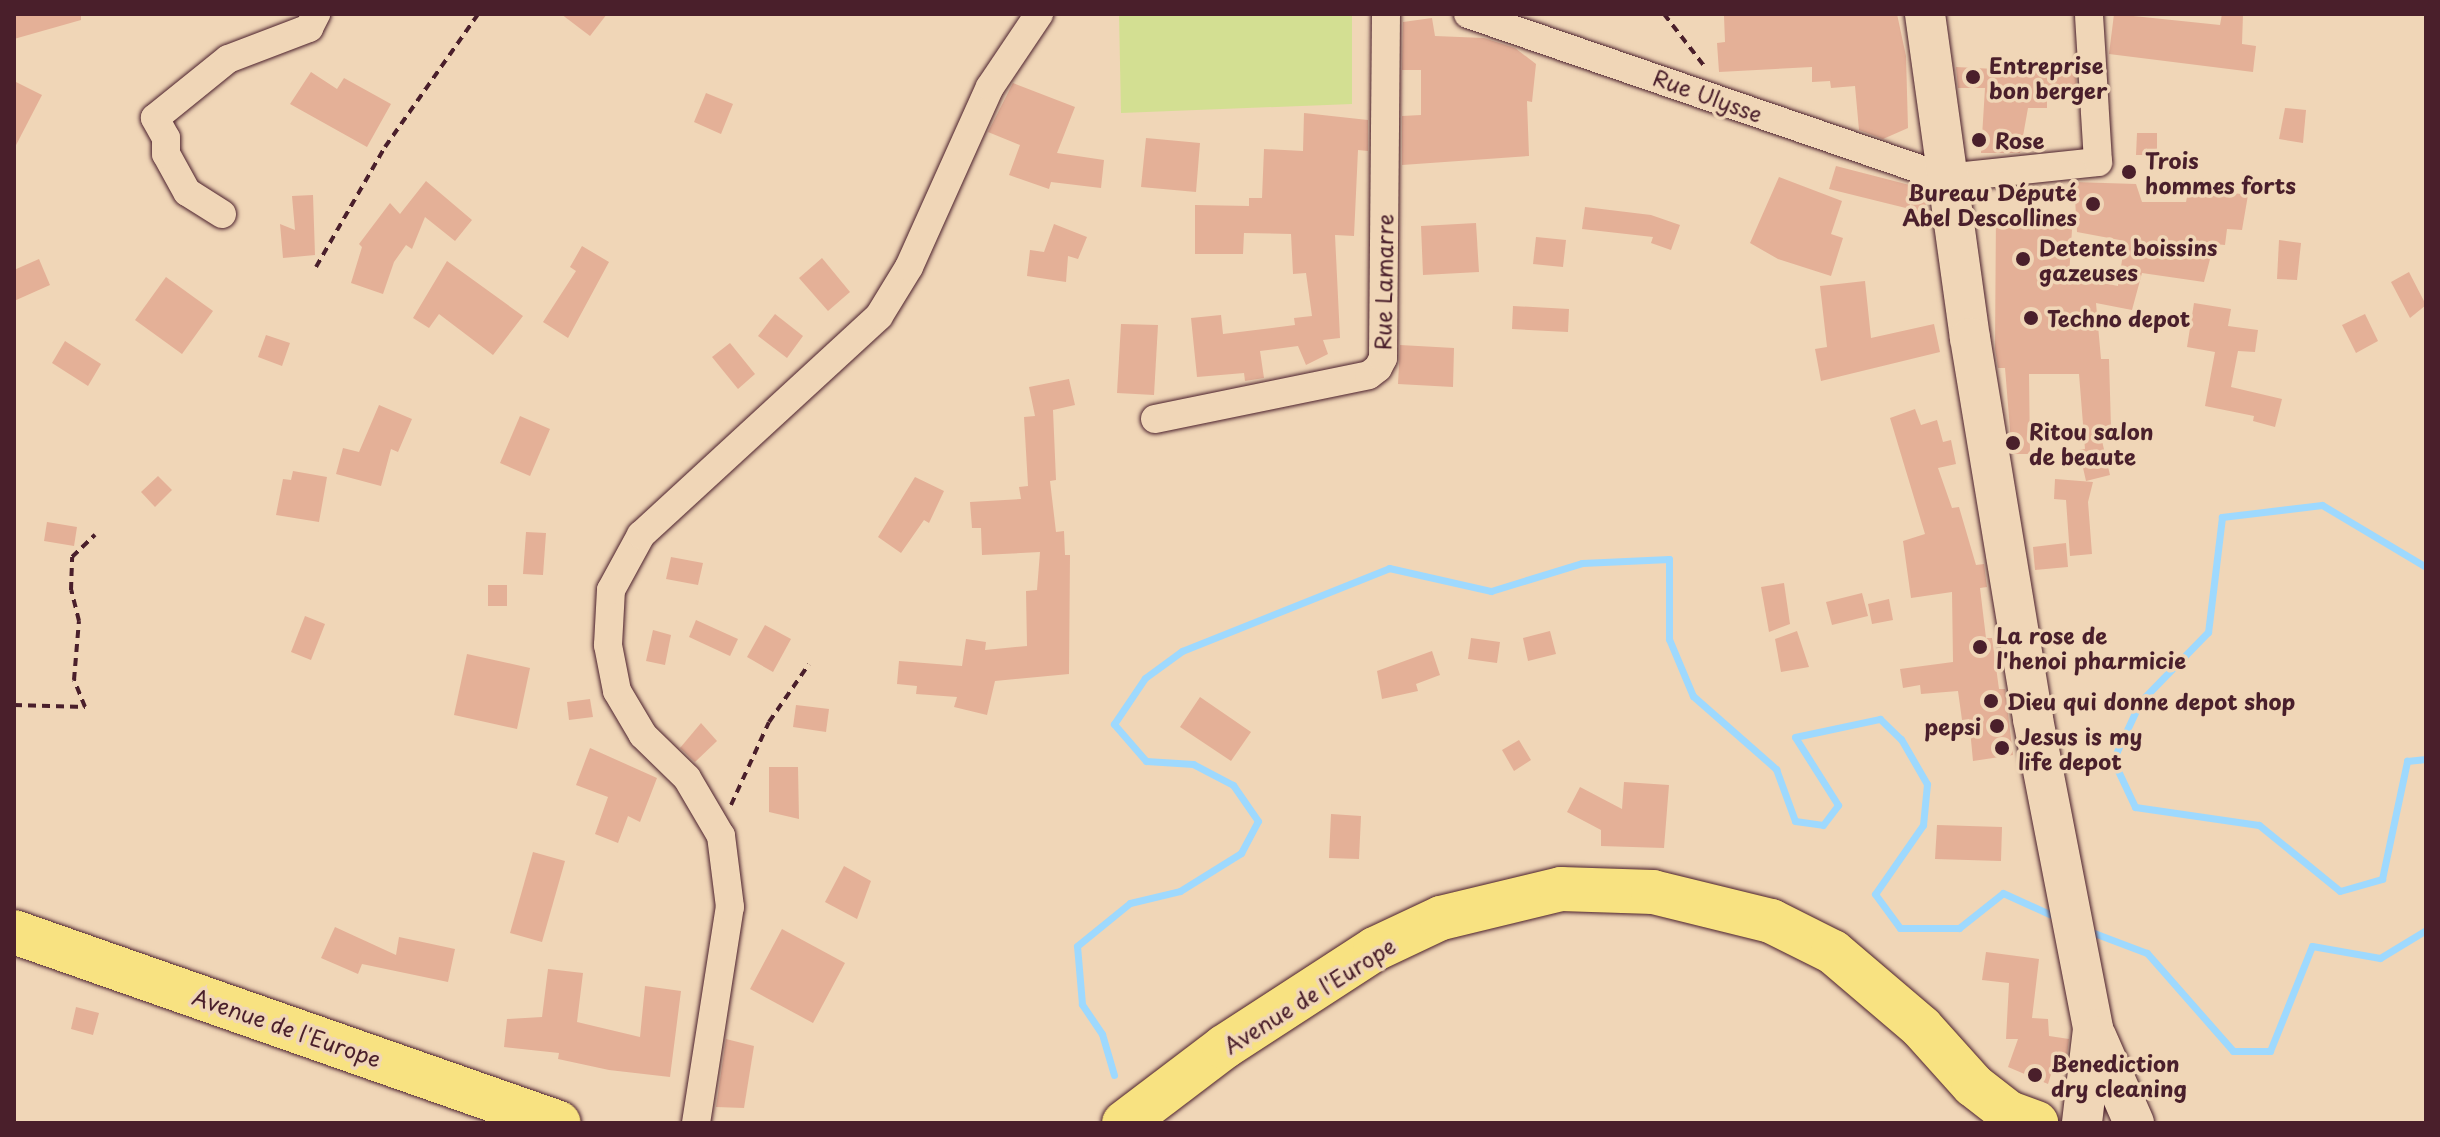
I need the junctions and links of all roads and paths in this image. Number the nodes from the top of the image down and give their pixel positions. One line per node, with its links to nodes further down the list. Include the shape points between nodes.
1 (316, 14): 11 (street, via 309,28 228,59 155,118 166,138 166,154 187,192)
2 (478, 14): 12 (path, via 385,147)
3 (1039, 14): 17 (street, via 990,87 909,267 879,316 641,535 611,590 608,645 617,691 643,735 687,778)
4 (1386, 14): 13 (street, Rue Lamarre, via 1383,358 1378,368 1369,375)
5 (1468, 14): 9 (street, Rue Ulysse)
6 (1664, 14): 9 (path)
7 (1925, 14): 10 (main road)
8 (2089, 14): 10 (street, via 2098,162)
9 (1737, 106): 10 (street, Rue Ulysse)
10 (1946, 178): 19 (main road, via 2066,898)
11 (222, 214)
12 (316, 267)
13 (1155, 419)
14 (95, 535): 16 (path, via 72,557 71,590 79,621 74,680 85,707)
15 (809, 664): 17 (path, via 743,770)
16 (14, 705)
17 (721, 836): 22 (street, via 730,907)
18 (14, 932): 21 (main road, Avenue de l'Europe)
19 (2093, 1029): 25 (main road); 26 (main road)
20 (1983, 1104): 23 (main road, Avenue de l'Europe, via 1921,1027 1833,952 1771,921 1653,892 1561,889 1441,918 1375,949 1224,1047); 24 (main road, Avenue de l'Europe)
21 (559, 1123)
22 (696, 1123)
23 (1124, 1123)
24 (2036, 1123)
25 (2082, 1123)
26 (2134, 1123)

